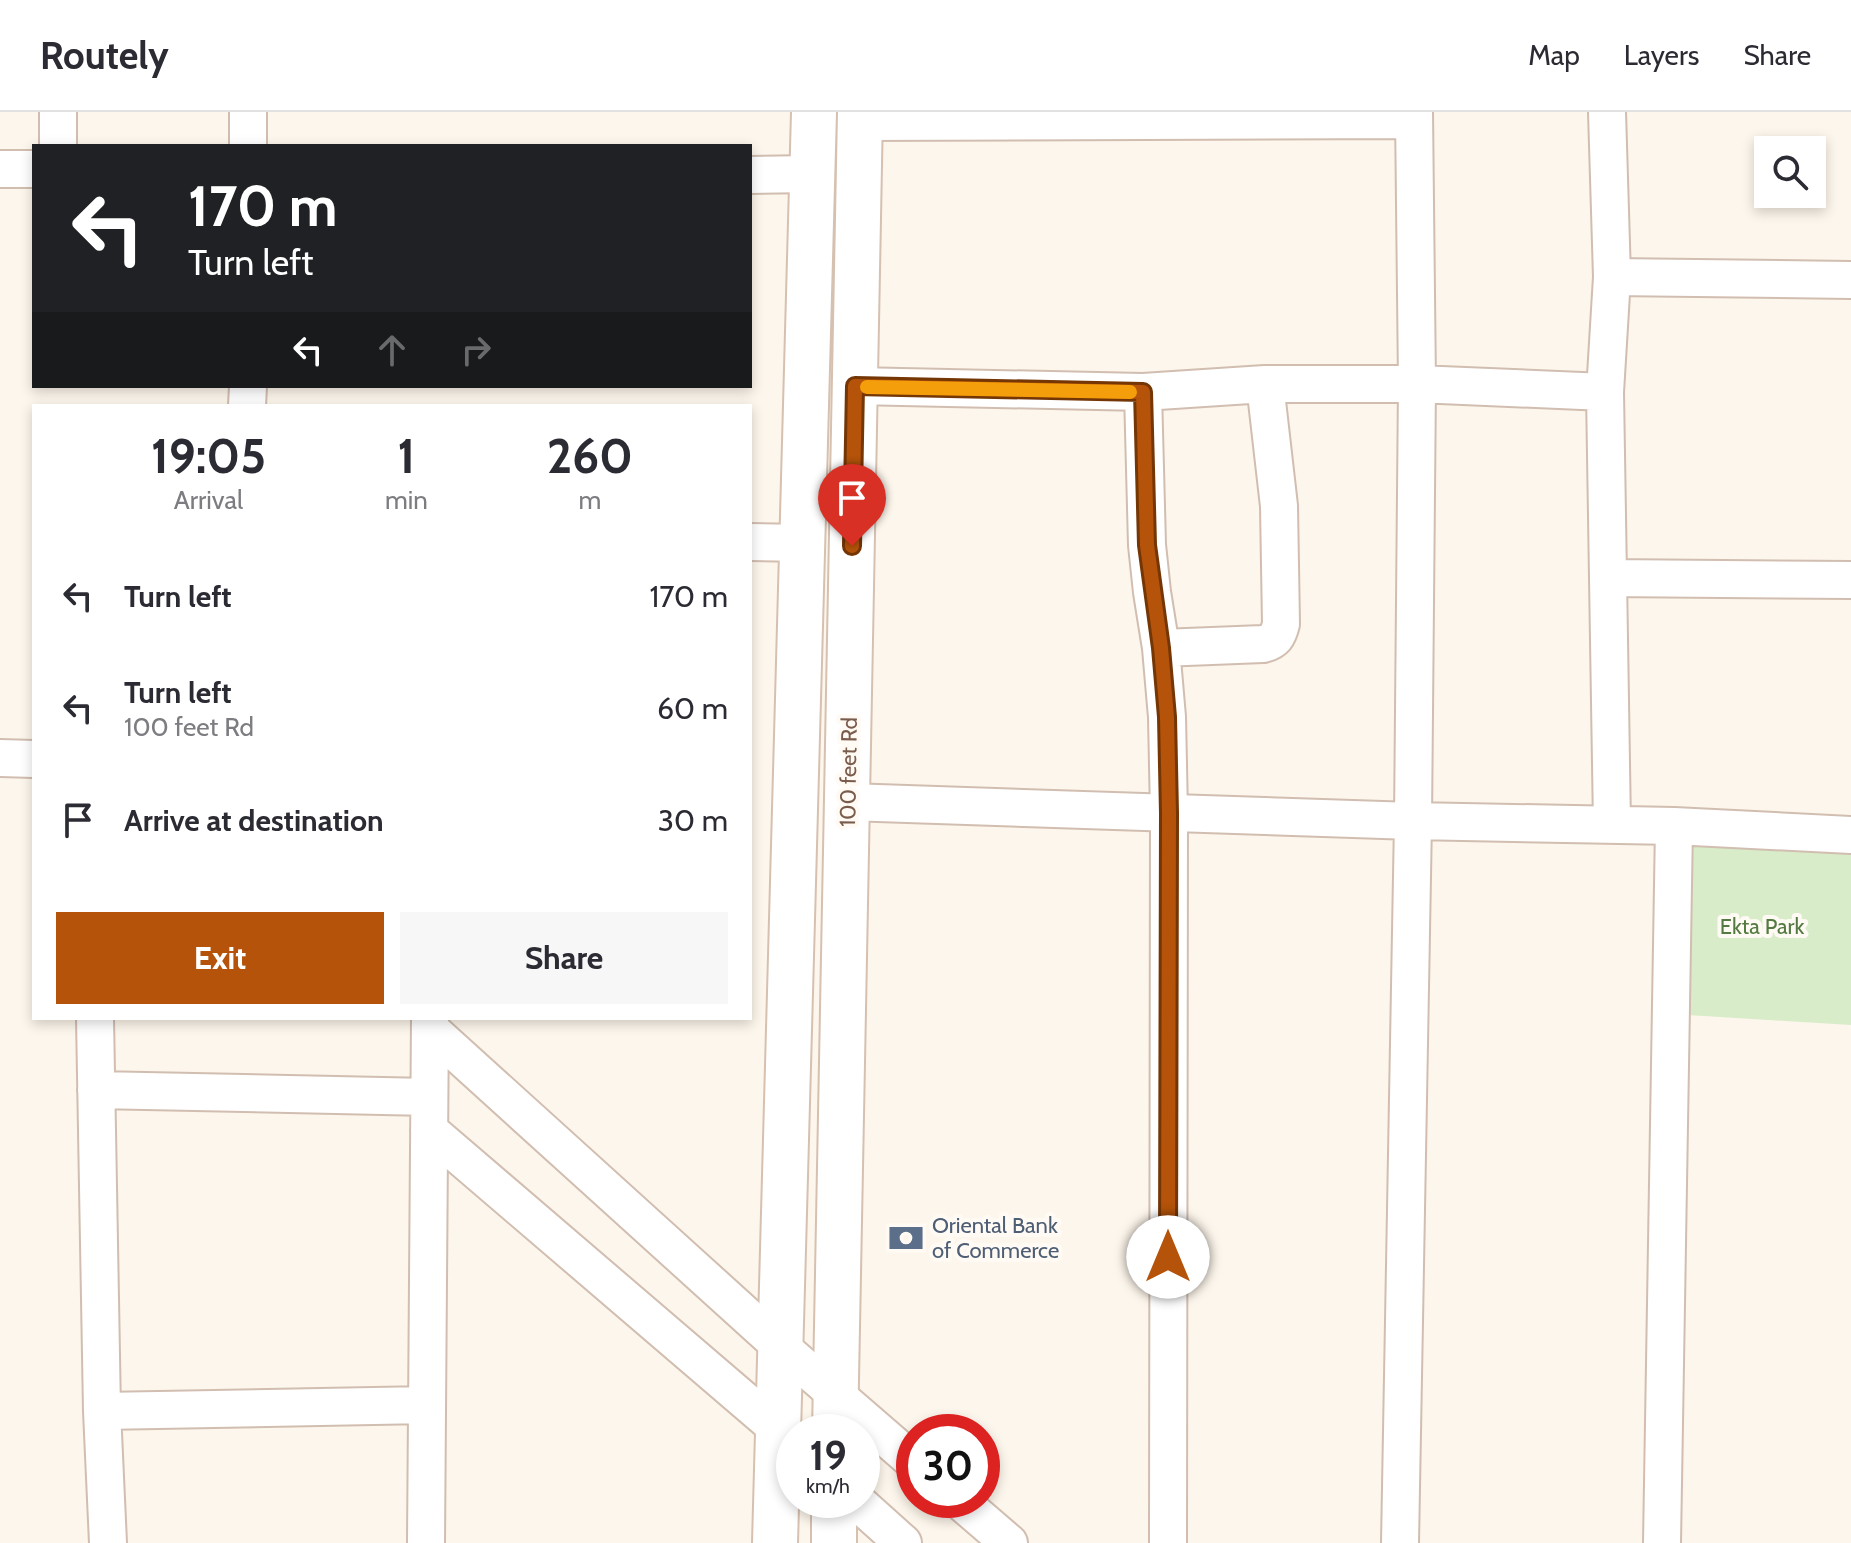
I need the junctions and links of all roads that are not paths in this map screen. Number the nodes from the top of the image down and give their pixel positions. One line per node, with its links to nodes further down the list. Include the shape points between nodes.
1 (58, 112): 9 (street)
2 (248, 112): 10 (street)
3 (814, 112): 13 (main road)
4 (1607, 112): 15 (street)
5 (1162, 116): 6 (street); 8 (street)
6 (1283, 116): 7 (street)
7 (1414, 116): 18 (street)
8 (860, 117): 19 (main road, 100 feet Rd)
9 (58, 144)
10 (248, 144)
11 (0, 169): 12 (street)
12 (32, 169)
13 (812, 174): 14 (street); 23 (main road)
14 (752, 175)
15 (1612, 277): 16 (street); 21 (street)
16 (1851, 280)
17 (1265, 384): 18 (street); 20 (street); 26 (street, via 1279,506 1279,634 1263,644)
18 (1417, 384): 21 (street); 31 (street)
19 (855, 386): 20 (street); 29 (main road, 100 feet Rd)
20 (1143, 392): 26 (street, via 1147,545)
21 (1605, 392): 24 (street)
22 (752, 542): 23 (street)
23 (804, 543): 39 (main road)
24 (1608, 578): 25 (street); 32 (street)
25 (1851, 580)
26 (1161, 648): 30 (street)
27 (0, 758): 28 (street)
28 (32, 759)
29 (848, 802): 30 (street); 43 (main road, 100 feet Rd)
30 (1169, 813): 31 (street); 55 (street)
31 (1413, 821): 32 (street); 56 (street)
32 (1612, 825): 33 (street)
33 (1674, 826): 34 (street); 57 (street)
34 (1851, 835)
35 (95, 1020): 37 (street)
36 (430, 1023): 38 (street); 39 (street)
37 (96, 1090): 38 (street); 41 (street)
38 (429, 1114): 40 (street); 44 (street)
39 (780, 1346): 42 (main road); 43 (street)
40 (427, 1405): 41 (street); 50 (street)
41 (102, 1411): 49 (street)
42 (785, 1414)
43 (836, 1414)
44 (776, 1426)
45 (778, 1518): 51 (main road)
46 (834, 1518): 52 (main road)
47 (875, 1518): 53 (street)
48 (980, 1518): 54 (street)
49 (108, 1543)
50 (426, 1543)
51 (775, 1543)
52 (834, 1543)
53 (903, 1543)
54 (1009, 1543)
55 (1168, 1543)
56 (1400, 1543)
57 (1662, 1543)

